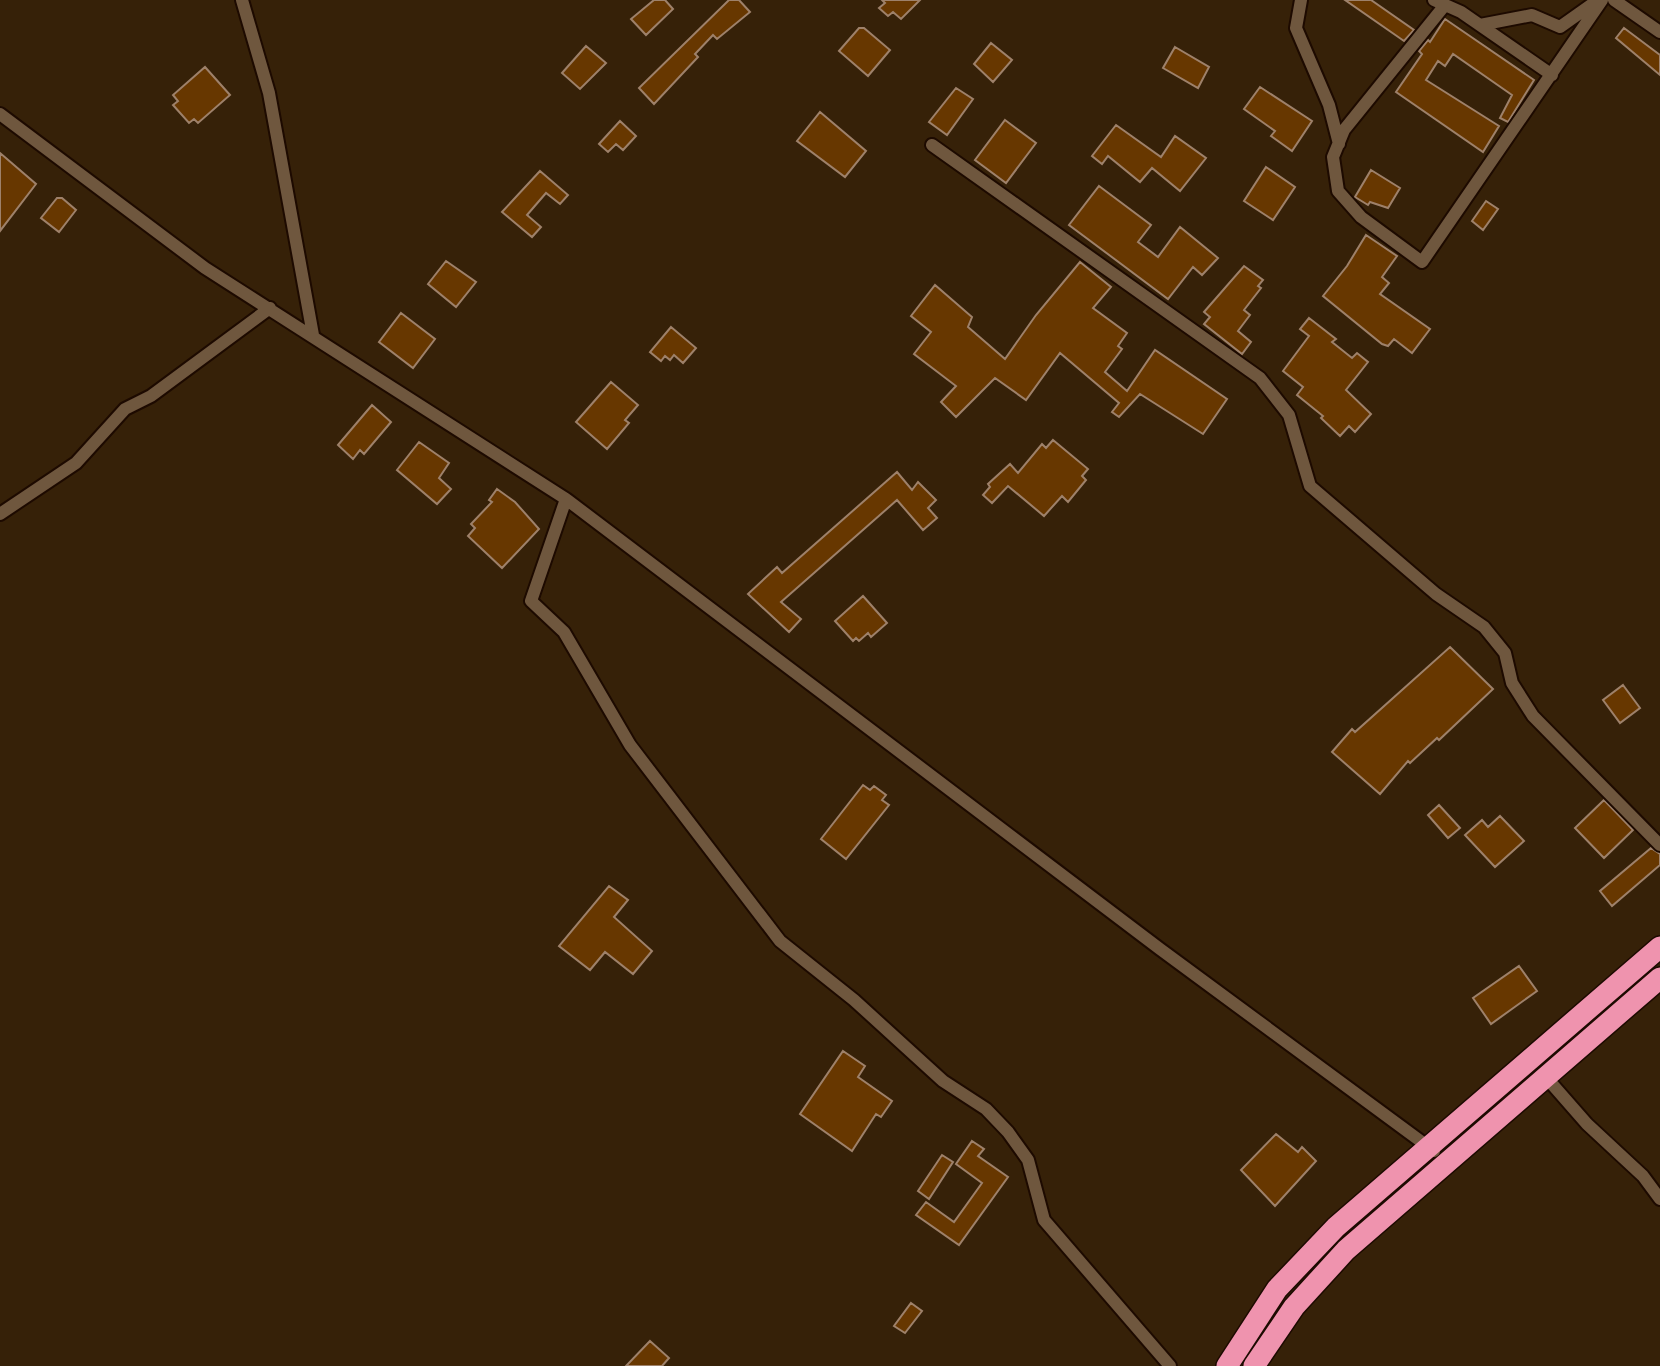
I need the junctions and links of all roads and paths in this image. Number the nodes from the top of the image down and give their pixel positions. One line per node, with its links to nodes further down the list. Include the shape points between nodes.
1 (242, 0): 13 (street, via 269,93)
2 (1301, 0): 10 (street, via 1296,29 1329,105)
3 (1600, 0): 6 (street, via 1560,27 1532,15); 8 (street)
4 (1615, 0): 7 (street)
5 (1440, 2): 6 (street); 10 (street, via 1344,130)
6 (1480, 25): 8 (street)
7 (1660, 32)
8 (1552, 75): 10 (street, via 1422,262 1361,217 1338,191 1333,157)
9 (0, 114): 12 (street, via 205,268)
10 (1339, 144)
11 (932, 145): 16 (street, via 1260,378 1289,415 1310,486 1436,594 1484,627 1506,653 1512,682 1533,716)
12 (270, 308): 13 (street); 15 (street, via 125,410 76,463)
13 (313, 335): 14 (street)
14 (566, 499): 20 (street); 23 (street, via 531,601 564,632 630,745 788,950 854,1000 943,1081 986,1109 1008,1132 1028,1160 1044,1220)
15 (0, 514)
16 (1660, 845)
17 (1660, 947): 20 (highway)
18 (1660, 978): 19 (highway)
19 (1545, 1076): 21 (highway); 22 (street)
20 (1428, 1146): 21 (street); 24 (highway, via 1304,1259 1254,1320)
21 (1445, 1163): 25 (highway, via 1318,1279)
22 (1660, 1199)
23 (1170, 1366)
24 (1227, 1366)
25 (1254, 1366)

